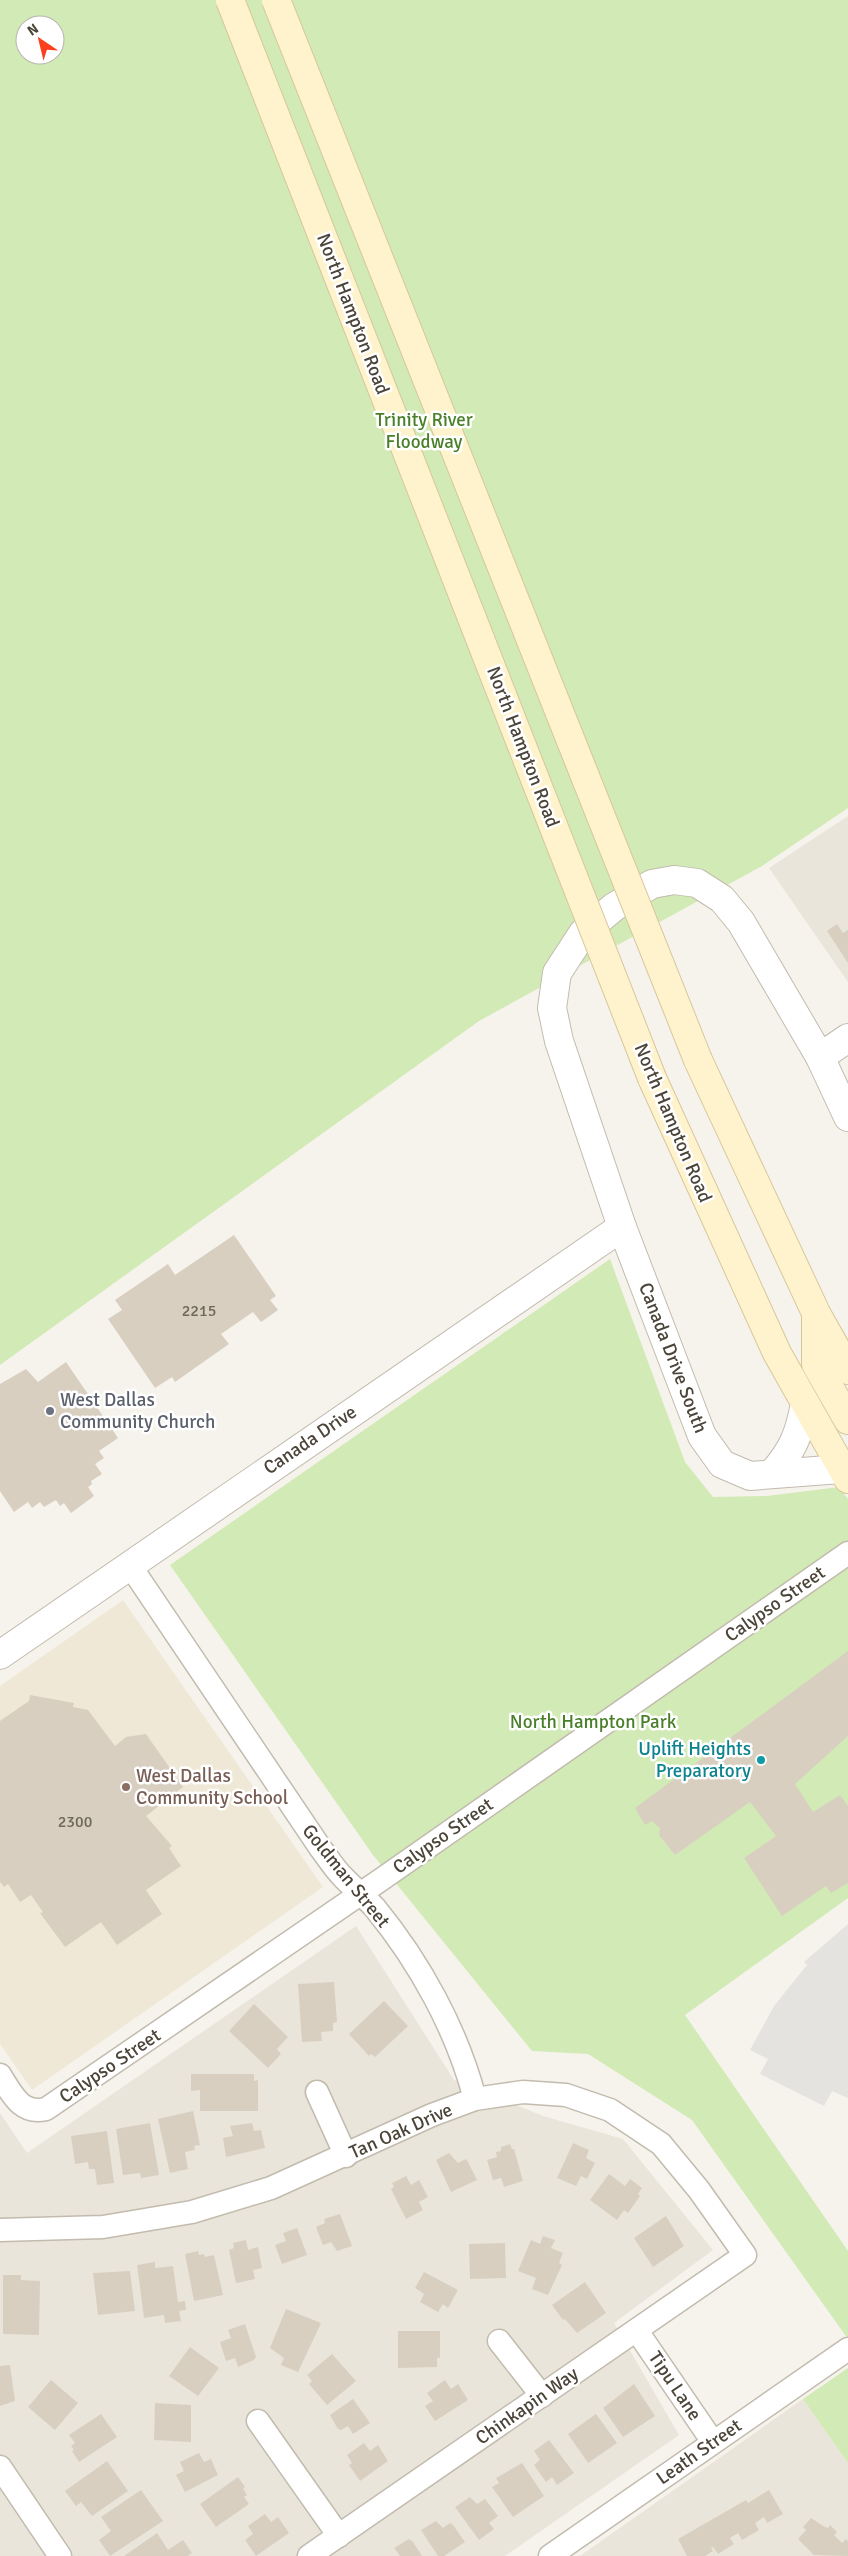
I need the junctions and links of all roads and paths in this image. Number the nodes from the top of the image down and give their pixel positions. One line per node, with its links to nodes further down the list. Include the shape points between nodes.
1 (230, 0): 9 (main road, North Hampton Road, bridge, via 652,1078 773,1344)
2 (276, 0): 7 (main road, bridge, via 698,1060)
3 (848, 1038): 4 (street)
4 (820, 1057): 5 (street); 6 (street, Canada Drive South, via 741,922 722,899 697,883 674,880 652,884 614,907 583,932 557,973 552,1008 559,1041)
5 (848, 1117)
6 (622, 1227): 11 (street, Canada Drive South, via 702,1436 722,1464 750,1476); 14 (street, Canada Drive)
7 (816, 1313): 8 (main road); 10 (main road, via 816,1364)
8 (848, 1370)
9 (805, 1404): 11 (street, via 793,1447); 12 (main road, North Hampton Road)
10 (848, 1420)
11 (772, 1474): 12 (street, Canada Drive South)
12 (844, 1474)
13 (848, 1553): 16 (street, Calypso Street)
14 (129, 1564): 15 (street, Canada Drive); 16 (street, Goldman Street, via 321,1849)
15 (0, 1655)
16 (360, 1894): 17 (street, Calypso Street, via 46,2109 35,2112 24,2108); 19 (street, Goldman Street, via 380,1916 424,1980 450,2027 468,2071)
17 (0, 2076)
18 (318, 2092): 20 (street)
19 (475, 2099): 20 (street, Tan Oak Drive, via 432,2115); 22 (street, Tan Oak Drive, via 523,2092 566,2096 610,2110 661,2144 699,2190)
20 (346, 2156): 21 (street, Tan Oak Drive, via 271,2188 192,2212 103,2227)
21 (0, 2230)
22 (744, 2255): 23 (street, Chinkapin Way)
23 (637, 2331): 26 (street, Chinkapin Way); 28 (street, Tipu Lane)
24 (499, 2341): 26 (street)
25 (848, 2349): 28 (street, Leath Street)
26 (542, 2396): 30 (street, Chinkapin Way)
27 (258, 2421): 30 (street)
28 (713, 2442): 33 (street, Leath Street)
29 (0, 2467): 31 (street)
30 (339, 2536): 32 (street, Chinkapin Way)
31 (60, 2556)
32 (309, 2556)
33 (550, 2556)

